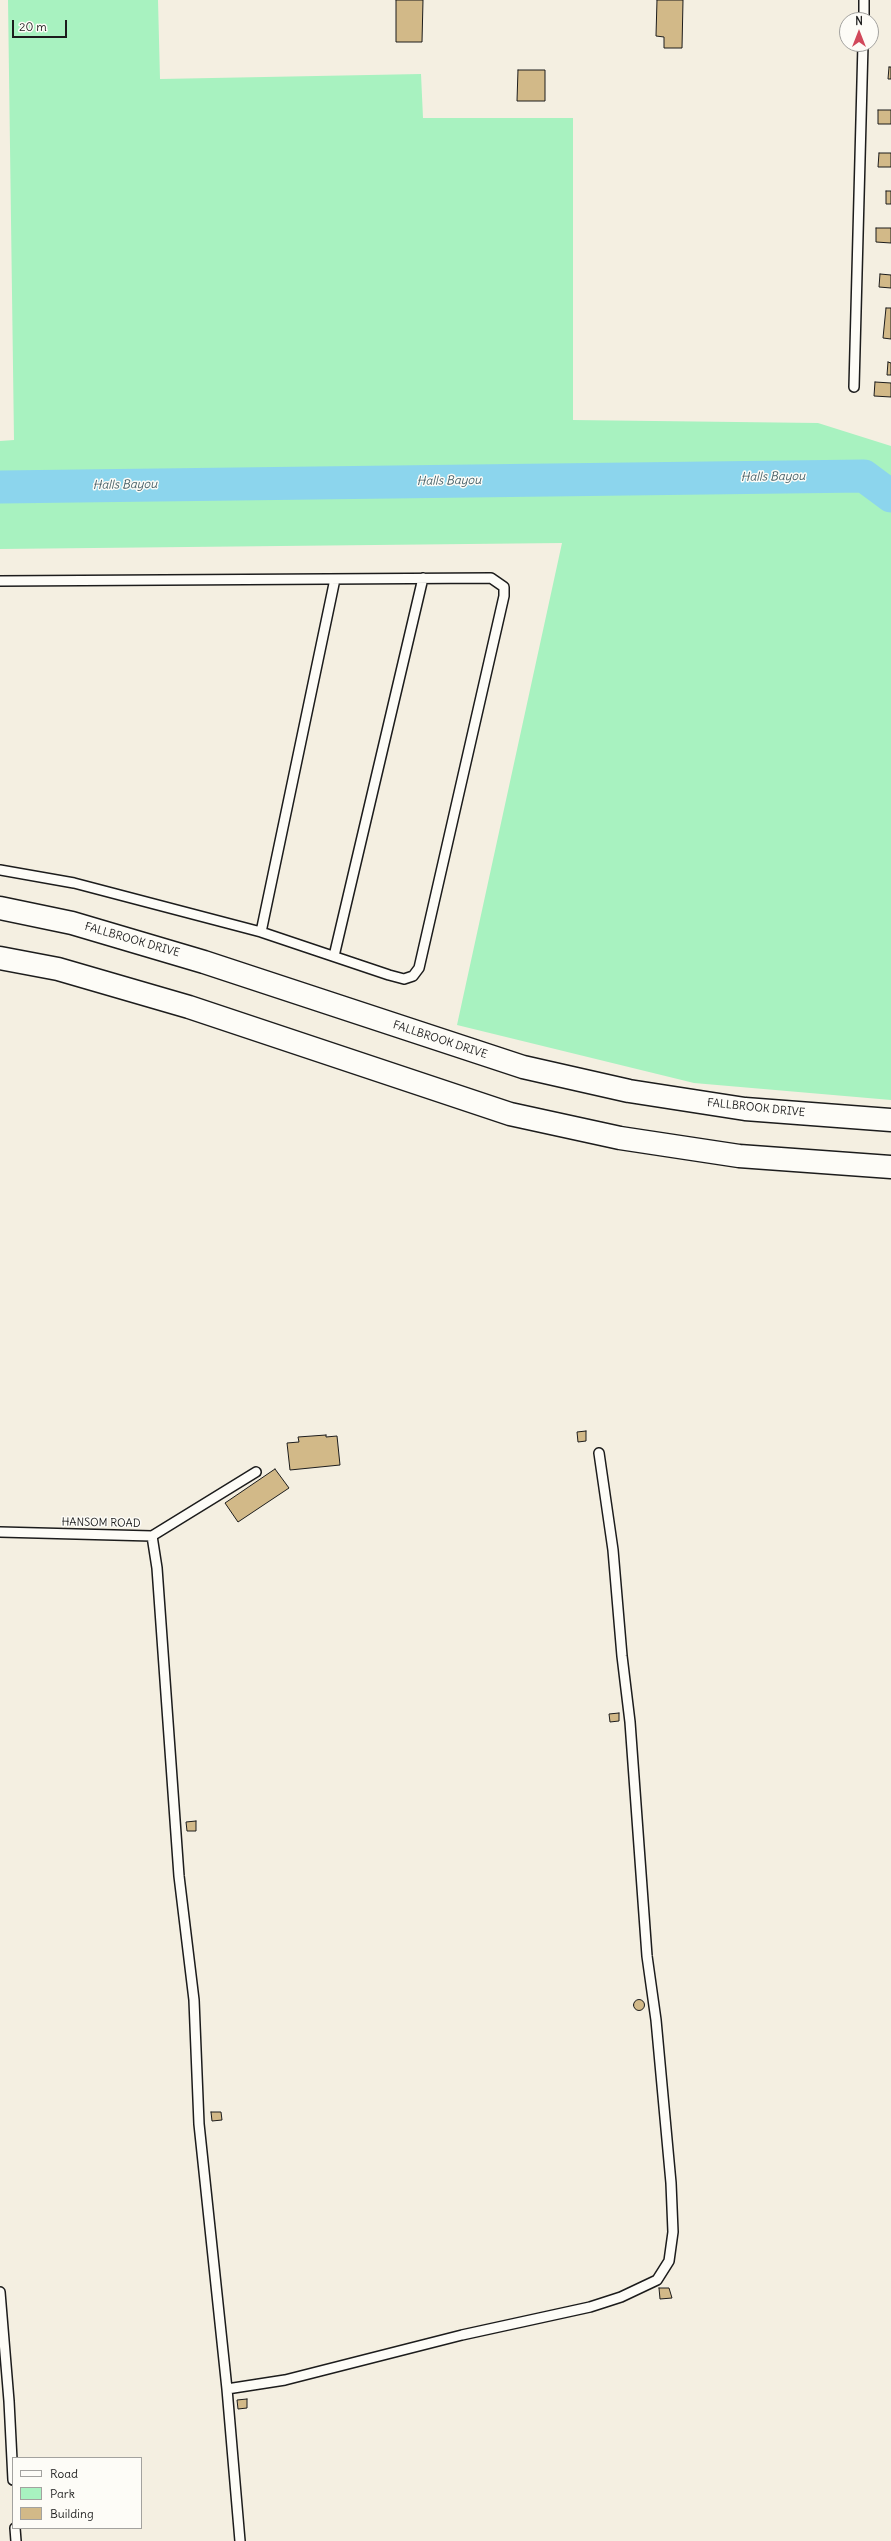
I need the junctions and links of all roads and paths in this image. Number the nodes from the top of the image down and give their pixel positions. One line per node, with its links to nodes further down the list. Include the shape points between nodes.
1 (864, 0): 2 (lane)
2 (864, 12)
3 (863, 52): 4 (lane)
4 (854, 387)
5 (422, 578): 6 (lane); 11 (lane); 11 (lane, via 491,578 504,587 504,596 419,968 413,976 404,979)
6 (335, 579): 7 (lane); 10 (lane)
7 (0, 581)
8 (0, 870): 10 (lane, via 74,883)
9 (0, 908): 13 (main road, FALLBROOK DRIVE, via 72,923 204,962 522,1067 629,1091 745,1109)
10 (262, 932): 11 (lane)
11 (334, 956)
12 (0, 958): 14 (main road, via 58,970 189,1007 510,1114 620,1138 739,1156)
13 (891, 1120)
14 (891, 1167)
15 (600, 1454): 20 (lane, via 613,1550 630,1722 640,1880 671,2183 673,2232 669,2261 657,2280 621,2297 590,2307 462,2335 285,2380)
16 (256, 1472): 18 (lane, HANSOM ROAD)
17 (0, 1532): 18 (lane, HANSOM ROAD)
18 (152, 1536): 20 (lane, via 158,1568 179,1876 194,2000 199,2124)
19 (0, 2292): 21 (lane)
20 (228, 2388): 24 (lane)
21 (12, 2460)
22 (15, 2529): 23 (lane)
23 (16, 2541)
24 (240, 2541)

